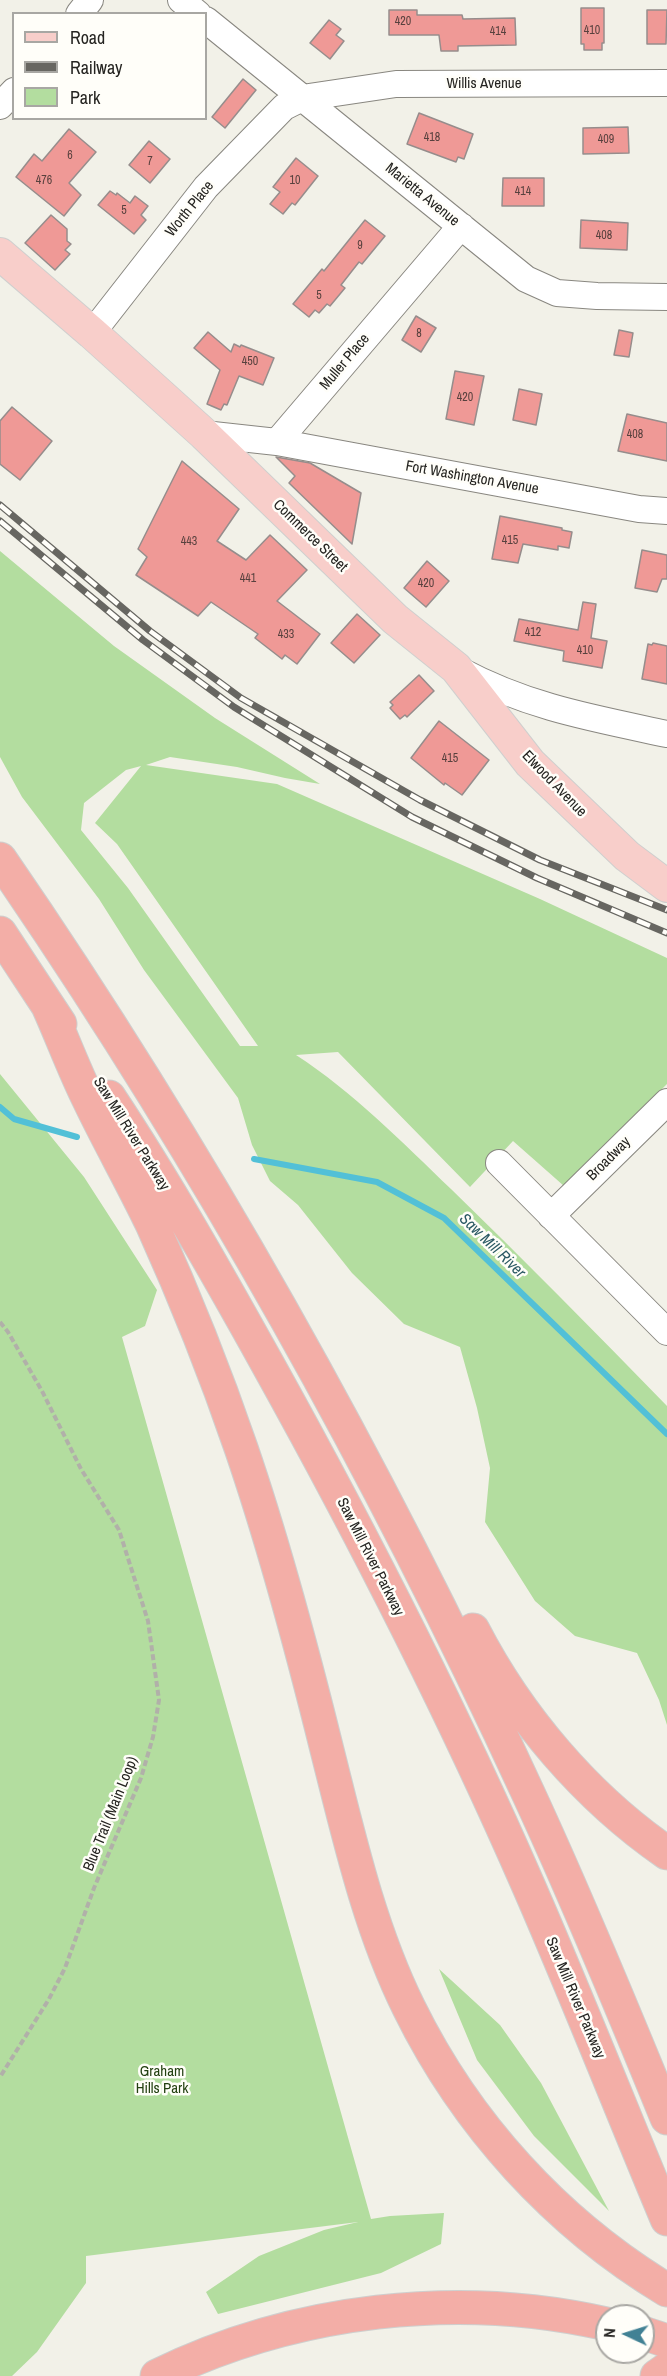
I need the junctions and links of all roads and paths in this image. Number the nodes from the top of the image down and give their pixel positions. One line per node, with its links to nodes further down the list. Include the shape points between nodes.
1 (90, 0): 3 (street)
2 (181, 0): 4 (street)
3 (81, 12)
4 (196, 12)
5 (207, 21): 8 (street, Marietta Avenue)
6 (667, 83): 8 (street, Willis Avenue, via 396,84)
7 (12, 93): 9 (street)
8 (302, 98): 10 (street, Marietta Avenue); 13 (street, Worth Place, via 284,107 206,187)
9 (0, 106)
10 (461, 226): 12 (street, Marietta Avenue, via 526,279 557,293); 15 (street, Muller Place)
11 (0, 254): 13 (main road, Commerce Street)
12 (667, 297)
13 (92, 333): 14 (main road, Commerce Street)
14 (204, 435): 15 (street); 17 (main road, Commerce Street, via 395,619)
15 (277, 442): 16 (street, Fort Washington Avenue)
16 (667, 511)
17 (456, 668): 18 (street, Commerce Street, via 551,709); 20 (main road, Elwood Avenue, via 530,764 627,856)
18 (667, 734)
19 (0, 859): 26 (highway, via 115,1033)
20 (667, 885)
21 (0, 933): 22 (highway, Saw Mill River Parkway)
22 (48, 1006): 32 (highway, Saw Mill River Parkway, via 133,1134 215,1272 299,1421 397,1609 528,1886); 33 (highway, via 88,1099 165,1254 232,1420 284,1584 369,1905 409,2007 466,2103 510,2160 564,2214)
23 (667, 1102): 25 (street, Broadway)
24 (499, 1162): 25 (street)
25 (551, 1216): 28 (street)
26 (235, 1230): 29 (highway, via 400,1492 478,1640 516,1701 586,1784); 31 (highway, via 352,1439 474,1679 570,1886)
27 (0, 1322): 30 (path, Blue Trail (Main Loop), via 119,1530 147,1621 159,1700 141,1778 64,1968)
28 (667, 1332)
29 (667, 1853)
30 (0, 2077)
31 (667, 2118)
32 (667, 2219)
33 (667, 2290)
34 (595, 2322): 36 (highway, via 504,2309 436,2308 365,2314 265,2334)
35 (667, 2369): 37 (highway)
36 (157, 2376)
37 (657, 2376)

